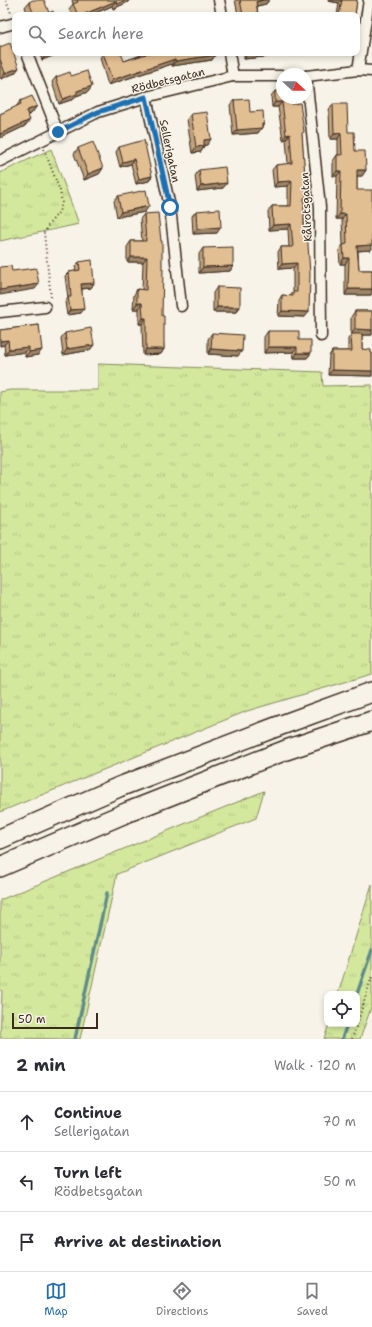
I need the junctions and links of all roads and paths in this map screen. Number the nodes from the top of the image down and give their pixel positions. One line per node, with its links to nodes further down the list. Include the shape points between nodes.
1 (6, 0): 5 (path)
2 (219, 0): 4 (street)
3 (370, 0): 10 (street)
4 (221, 12)
5 (12, 15)
6 (12, 24): 7 (street)
7 (0, 27)
8 (28, 56): 17 (street)
9 (230, 56): 13 (street)
10 (358, 70): 11 (street); 12 (street)
11 (372, 71)
12 (312, 75)
13 (233, 76): 14 (street, Rödbetsgatan); 15 (street, Rödbetsgatan)
14 (276, 76)
15 (146, 97): 17 (street, Rödbetsgatan, via 98,112); 20 (street, Sellerigatan, via 170,207)
16 (309, 104): 23 (street, Kålrotsgatan, via 320,207)
17 (58, 132): 18 (street, Rödbetsgatan)
18 (41, 141): 19 (street, Rödbetsgatan); 21 (path, via 62,203 59,212 44,233 51,300)
19 (0, 161)
20 (181, 306)
21 (45, 307): 22 (street)
22 (0, 312)
23 (321, 336)
24 (372, 692): 26 (highway, via 119,787)
25 (372, 721): 27 (highway, via 286,750 128,812)
26 (0, 839)
27 (0, 867)
28 (372, 976): 29 (path)
29 (360, 1014)
30 (356, 1027): 31 (path)
31 (352, 1039)

